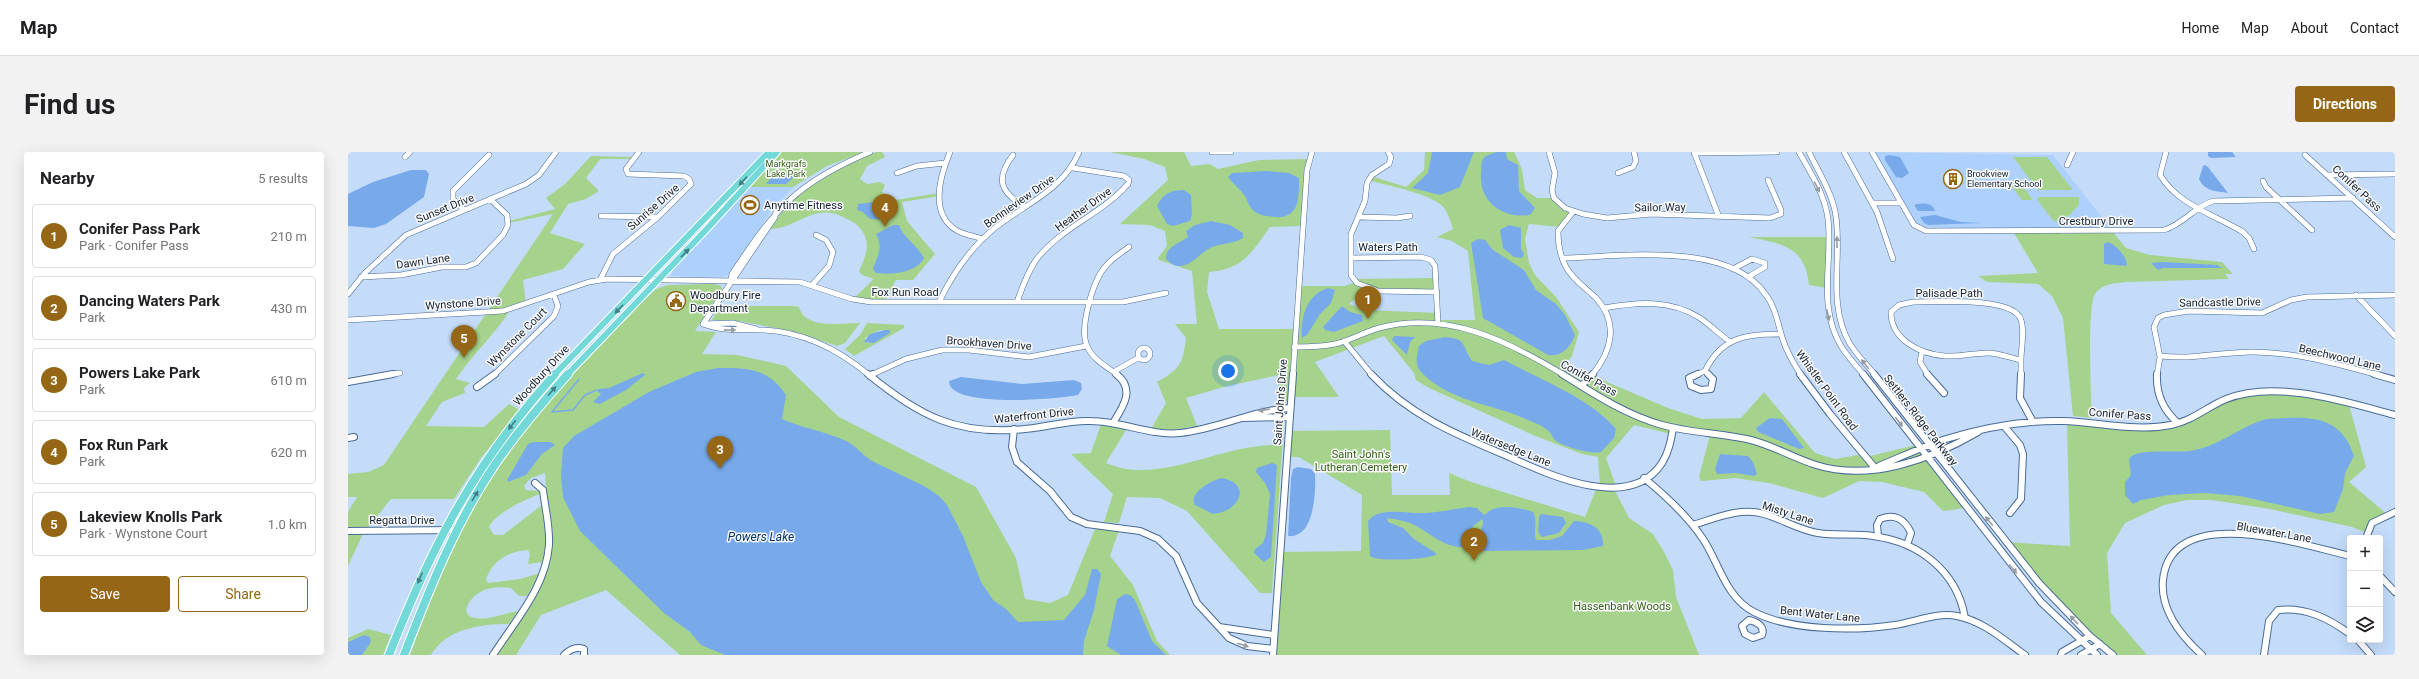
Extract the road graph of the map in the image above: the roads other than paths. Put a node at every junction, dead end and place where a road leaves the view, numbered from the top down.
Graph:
1 (410, 152) edge
2 (556, 152) edge
3 (639, 152) edge
4 (769, 152) edge
5 (776, 152) edge
6 (870, 152) edge
7 (950, 152) edge
8 (1080, 152) edge
9 (1212, 152) edge
10 (1231, 152) edge
11 (1312, 152) edge
12 (1388, 152) edge
13 (1549, 152) edge
14 (1634, 152) edge
15 (1694, 152) edge
16 (1777, 152) edge
17 (1799, 152) edge
18 (1809, 152) edge
19 (1844, 152) edge
20 (1872, 152) edge
21 (2073, 152) edge
22 (2166, 152) edge
23 (2305, 154) dead end
24 (489, 155) dead end
25 (1013, 155) dead end
26 (405, 157) dead end
27 (944, 163) junction
28 (2067, 165) dead end
29 (1073, 168) junction
30 (897, 173) dead end
31 (1618, 173) dead end
32 (2395, 174) edge
33 (2327, 175) junction
34 (1768, 180) dead end
35 (2263, 182) dead end
36 (2353, 198) junction
37 (490, 199) junction
38 (2279, 200) junction
39 (1872, 203) junction
40 (1901, 203) junction
41 (2197, 206) junction
42 (1025, 207) junction
43 (464, 210) junction
44 (1573, 212) junction
45 (601, 216) dead end
46 (1410, 216) dead end
47 (658, 217) junction
48 (1360, 217) junction
49 (1719, 217) junction
50 (2312, 230) dead end
51 (816, 235) dead end
52 (2395, 237) edge
53 (983, 238) junction
54 (1130, 247) dead end
55 (2254, 249) dead end
56 (1351, 258) junction
57 (1562, 258) junction
58 (1893, 259) dead end
59 (1733, 269) junction
60 (361, 277) junction
61 (1748, 277) junction
62 (600, 280) junction
63 (647, 281) junction
64 (657, 281) junction
65 (731, 281) junction
66 (812, 284) junction
67 (1437, 292) junction
68 (1166, 293) dead end
69 (348, 294) edge
70 (554, 295) junction
71 (2356, 295) junction
72 (2395, 295) edge
73 (939, 302) junction
74 (1017, 302) junction
75 (1091, 302) junction
76 (1604, 308) junction
77 (348, 320) edge
78 (703, 324) junction
79 (1438, 324) junction
80 (757, 330) junction
81 (1779, 334) junction
82 (2395, 336) edge
83 (1344, 341) junction
84 (1729, 341) junction
85 (1086, 346) junction
86 (1294, 347) junction
87 (1922, 351) junction
88 (2161, 356) junction
89 (1138, 358) dead end
90 (2021, 360) junction
91 (1115, 371) junction
92 (1705, 371) junction
93 (400, 373) dead end
94 (870, 376) junction
95 (2395, 380) edge
96 (348, 382) edge
97 (1581, 386) junction
98 (476, 387) dead end
99 (1944, 393) dead end
100 (1289, 408) junction
101 (2395, 415) edge
102 (1240, 418) junction
103 (1288, 418) junction
104 (2033, 422) junction
105 (1113, 423) junction
106 (2178, 423) junction
107 (2004, 426) junction
108 (1672, 428) junction
109 (1014, 429) junction
110 (1978, 432) junction
111 (1929, 446) junction
112 (1920, 450) junction
113 (1934, 453) junction
114 (1925, 457) junction
115 (1875, 468) junction
116 (1644, 478) junction
117 (535, 483) dead end
118 (2395, 512) edge
119 (2010, 513) dead end
120 (1693, 525) junction
121 (443, 530) junction
122 (456, 530) junction
123 (348, 531) edge
124 (2367, 535) edge
125 (1878, 537) junction
126 (1907, 545) junction
127 (2347, 555) edge
128 (2383, 579) edge
129 (2395, 592) edge
130 (1760, 615) junction
131 (1965, 618) junction
132 (1757, 622) dead end
133 (1219, 627) junction
134 (2347, 632) edge
135 (1274, 635) junction
136 (2090, 636) junction
137 (2080, 641) junction
138 (2361, 643) edge
139 (2100, 644) junction
140 (2090, 650) junction
141 (1273, 652) edge
142 (389, 655) edge
143 (404, 655) edge
144 (493, 655) edge
145 (564, 655) edge
146 (584, 655) edge
147 (2025, 655) edge
148 (2061, 655) edge
149 (2081, 655) edge
150 (2097, 655) edge
151 (2113, 655) edge
152 (2202, 655) edge
153 (2264, 655) edge
154 (2371, 655) edge

1 - 26 street
2 - 37 street, Sunset Drive
3 - 47 street, Sunrise Drive
4 -> 63 main road, Woodbury Drive
64 -> 5 main road, Woodbury Drive
6 - 65 street
7 - 27 street
8 - 29 street, Bonnieview Drive
9 - 10 street
11 - 86 street, Saint John's Drive
12 - 48 street
13 - 44 street, Sailor Way
14 - 31 street
15 - 16 street
15 - 49 street
17 -> 112 street, Settlers Ridge Parkway
111 -> 18 street, Settlers Ridge Parkway
19 - 39 street
20 - 40 street, Crestbury Drive
21 - 28 street
22 - 41 street
23 - 33 street, Conifer Pass
24 - 43 street
25 - 42 street
27 - 30 street
27 - 53 street
29 - 42 street, Bonnieview Drive
29 - 74 street, Heather Drive
32 - 33 street
33 - 36 street, Conifer Pass
34 - 49 street, Sailor Way
35 - 38 street
36 - 38 street
36 - 52 street, Conifer Pass
37 - 43 street, Sunset Drive
37 - 60 street, Dawn Lane
38 - 41 street
38 - 50 street
39 - 40 street
39 - 58 street
40 - 41 street, Crestbury Drive
41 - 55 street
42 - 53 street, Bonnieview Drive
43 - 60 street, Sunset Drive
44 - 49 street, Sailor Way
44 - 57 street
45 - 47 street
46 - 48 street
47 - 62 street, Sunrise Drive
48 - 56 street
51 - 66 street
53 - 73 street, Bonnieview Drive
54 - 75 street
56 - 67 street
56 - 67 street, Waters Path
57 - 59 street, Whistler Point Road
57 - 76 street
59 - 61 street, Whistler Point Road
59 - 61 street
60 - 69 street, Sunset Drive
61 - 81 street, Whistler Point Road
62 - 63 street, Wynstone Drive
62 - 70 street, Wynstone Drive
63 - 64 street, Fox Run Road
63 -> 121 main road, Woodbury Drive
64 - 65 street, Fox Run Road
122 -> 64 main road, Woodbury Drive
65 - 66 street, Fox Run Road
65 - 78 street
66 - 73 street, Fox Run Road
67 - 79 street, Waters Path
68 - 75 street, Fox Run Road
70 - 77 street, Wynstone Drive
70 - 98 street, Wynstone Court
71 - 72 street, Sandcastle Drive
71 - 82 street
71 - 88 street, Sandcastle Drive
73 - 74 street, Fox Run Road
74 - 75 street, Fox Run Road
75 - 85 street
76 - 84 street
76 - 97 street
78 - 80 street, Waterfront Drive
78 -> 80 street, Waterfront Drive
79 - 83 street, Conifer Pass
79 - 97 street, Conifer Pass
80 - 94 street, Waterfront Drive
81 - 84 street
81 - 115 street, Whistler Point Road
83 - 86 street, Conifer Pass
83 - 116 street, Watersedge Lane
84 - 92 street
85 - 91 street
85 - 94 street, Brookhaven Drive
86 - 100 street, Saint John's Drive
87 - 90 street, Palisade Path
87 - 90 street, Palisade Path
87 - 99 street
88 - 95 street, Beechwood Lane
88 - 106 street, Sandcastle Drive
89 - 91 street
90 - 104 street, Palisade Path
91 - 105 street
92 - 92 street
93 - 96 street
94 - 109 street, Waterfront Drive
97 - 108 street, Conifer Pass
100 -> 102 street, Waterfront Drive
100 - 103 street, Saint John's Drive
101 - 106 street, Conifer Pass
102 - 103 street, Waterfront Drive
102 - 105 street, Waterfront Drive
103 - 135 street, Saint John's Drive
104 - 106 street, Conifer Pass
104 - 107 street, Conifer Pass
105 - 109 street, Waterfront Drive
107 - 110 street, Conifer Pass
107 - 119 street
108 - 115 street, Conifer Pass
108 - 116 street, Watersedge Lane
109 - 133 street
110 - 111 street, Conifer Pass
110 - 113 street, Conifer Pass
111 - 112 street, Conifer Pass
111 - 113 street, Settlers Ridge Parkway
112 - 114 street, Settlers Ridge Parkway
112 - 115 street, Conifer Pass
113 - 114 street, Conifer Pass
136 -> 113 street, Settlers Ridge Parkway
114 - 115 street, Conifer Pass
114 -> 137 street, Settlers Ridge Parkway
116 - 120 street, Bent Water Lane
117 - 144 street
118 - 124 street
120 - 125 street, Misty Lane
120 - 130 street, Bent Water Lane
121 - 122 street, Regatta Drive
121 - 123 street, Regatta Drive
121 -> 142 main road, Woodbury Drive
122 - 143 main road, Woodbury Drive
125 - 126 street, Misty Lane
125 - 126 street
126 - 131 street, Misty Lane
127 - 152 street, Bluewater Lane
128 - 129 street
130 - 131 street, Bent Water Lane
130 - 132 street
131 - 147 street, Bent Water Lane
133 - 135 street
133 -> 141 street
134 - 153 street
135 - 141 street, Saint John's Drive
136 - 137 street
136 - 139 street, Settlers Ridge Parkway
137 - 140 street, Settlers Ridge Parkway
137 - 148 street
138 - 154 street
139 - 140 street
139 - 151 street, Settlers Ridge Parkway
140 - 149 street
140 - 150 street, Settlers Ridge Parkway
145 - 146 street

